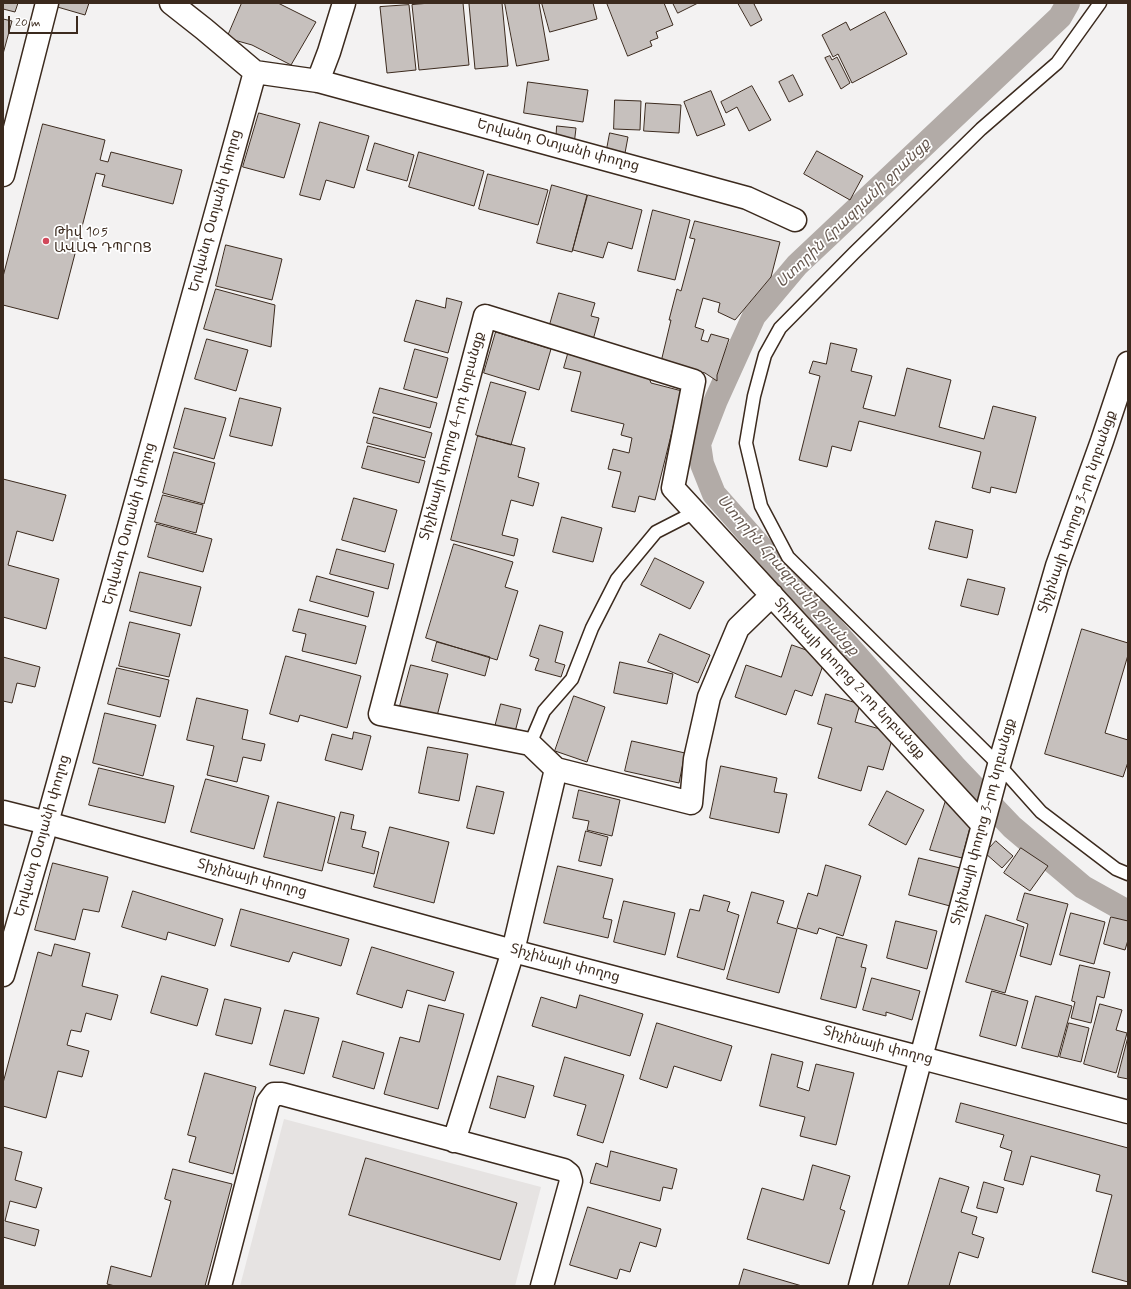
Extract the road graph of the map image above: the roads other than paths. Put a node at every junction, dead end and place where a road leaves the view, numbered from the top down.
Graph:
1 (47, 3) edge
2 (171, 3) edge
3 (344, 3) edge
4 (1100, 3) edge
5 (255, 72) junction
6 (318, 81) junction
7 (3, 175) edge
8 (795, 220) dead end
9 (1128, 363) edge
10 (695, 512) junction
11 (772, 595) junction
12 (530, 744) junction
13 (999, 765) junction
14 (556, 769) junction
15 (3, 812) edge
16 (47, 823) junction
17 (982, 824) junction
18 (1128, 874) edge
19 (513, 951) junction
20 (3, 975) edge
21 (921, 1058) junction
22 (1128, 1112) edge
23 (454, 1141) junction
24 (220, 1286) edge
25 (542, 1286) edge
26 (860, 1286) edge

1 - 7 street
2 - 5 street
3 - 6 street
4 - 13 lane
5 - 6 street, Երվանդ Օտյանի փողոց
5 - 16 street, Երվանդ Օտյանի փողոց
6 - 8 street, Երվանդ Օտյանի փողոց
9 - 13 street, Տիչինայի փողոց 3-րդ նրբանցք
10 - 11 street, Տիչինայի փողոց 4-րդ նրբանցք
10 - 12 lane
10 - 12 street, Տիչինայի փողոց 4-րդ նրբանցք
11 - 14 street, Տիչինայի փողոց 2-րդ նրբանցք
11 - 17 street, Տիչինայի փողոց 2-րդ նրբանցք
12 - 14 street
13 - 17 street, Տիչինայի փողոց 3-րդ նրբանցք
13 - 18 lane
14 - 19 street
15 - 16 street, Տիչինայի փողոց
16 - 19 street, Տիչինայի փողոց
16 - 20 street, Երվանդ Օտյանի փողոց
17 - 21 street, Տիչինայի փողոց 3-րդ նրբանցք
19 - 21 street, Տիչինայի փողոց
19 - 23 street
21 - 22 street, Տիչինայի փողոց
21 - 26 street, Տիչինայի փողոց 3-րդ նրբանցք
23 - 24 street
23 - 25 street

